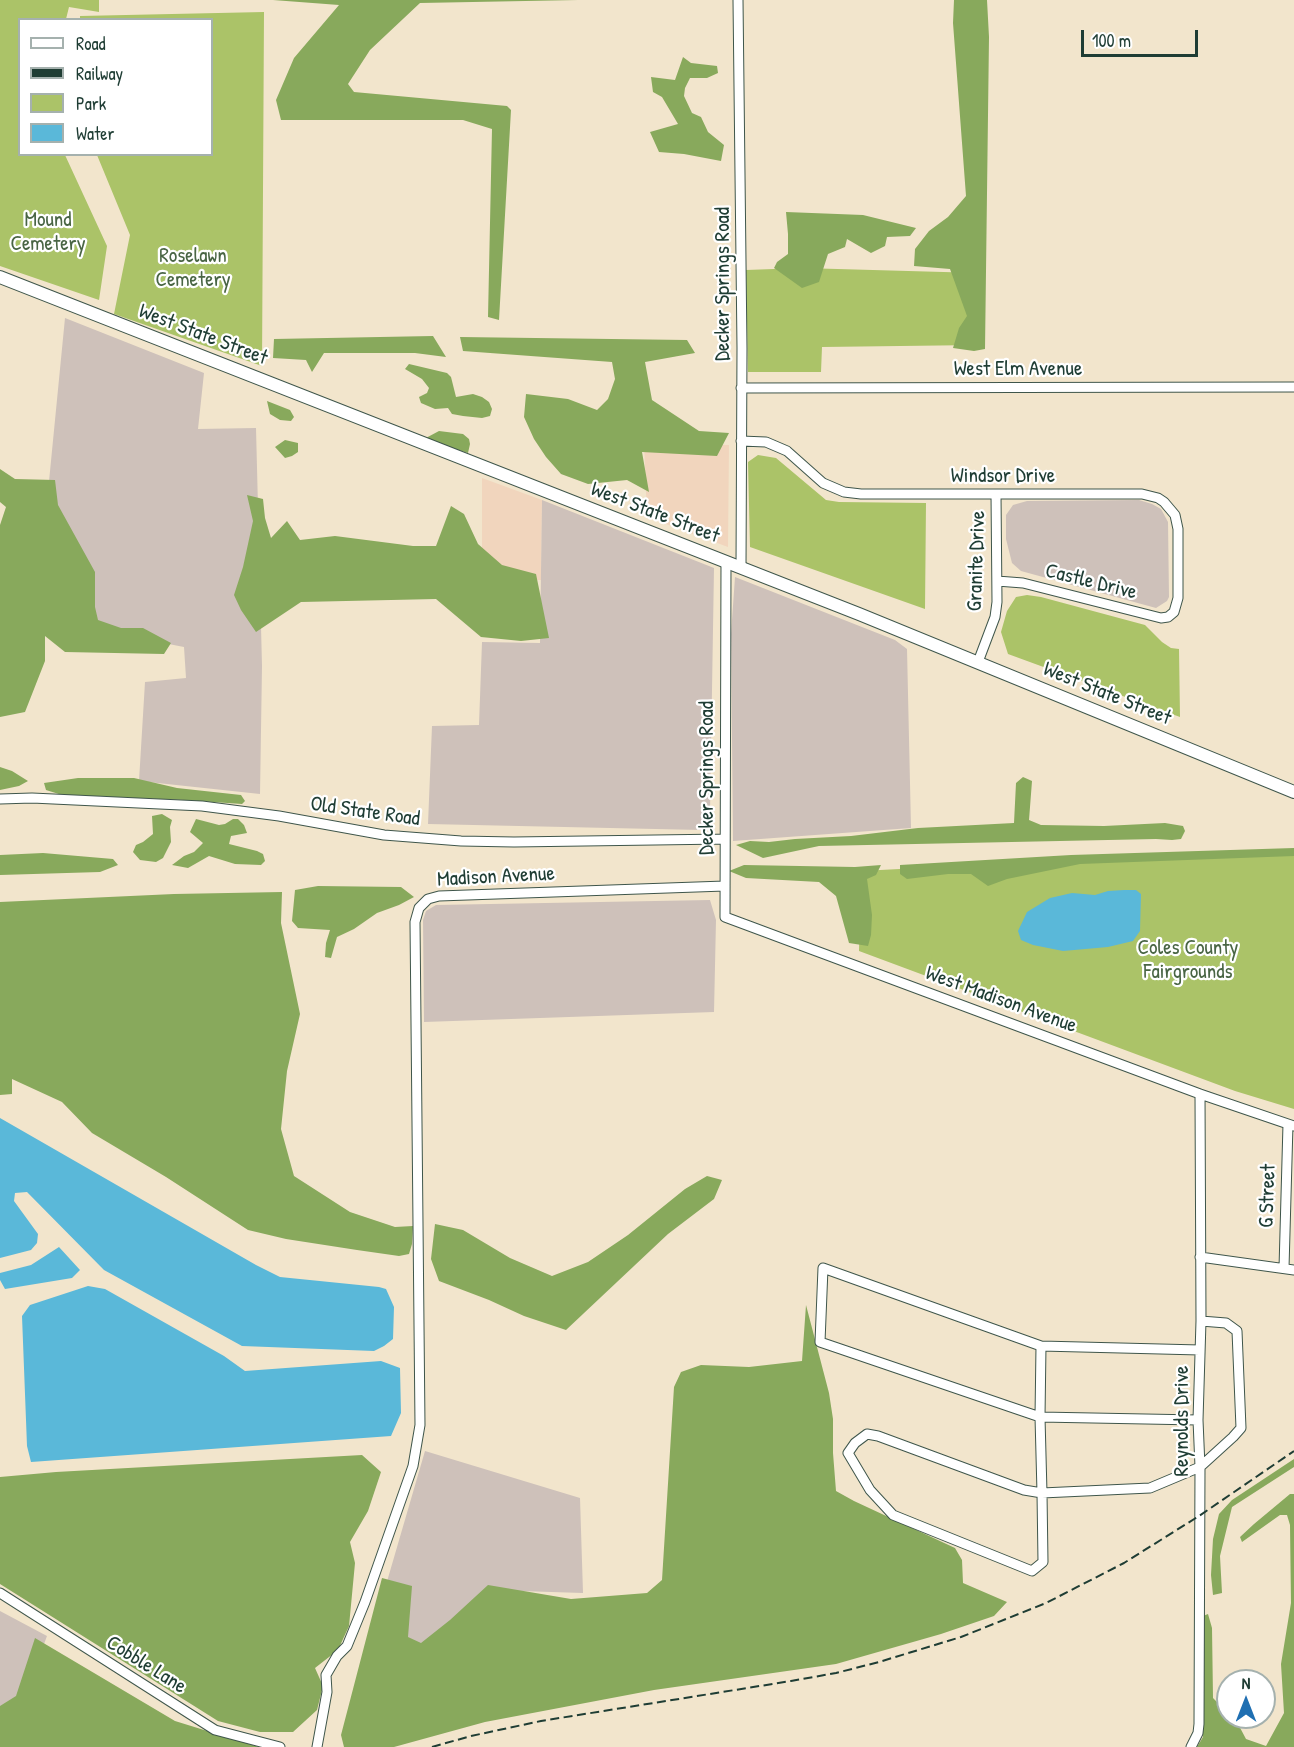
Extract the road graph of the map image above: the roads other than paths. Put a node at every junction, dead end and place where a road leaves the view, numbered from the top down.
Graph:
1 (738, 0) edge
2 (0, 277) edge
3 (1294, 387) edge
4 (741, 388) junction
5 (741, 441) junction
6 (996, 494) junction
7 (726, 561) junction
8 (741, 567) junction
9 (997, 581) junction
10 (1174, 612) joint
11 (978, 662) junction
12 (1294, 792) edge
13 (0, 799) edge
14 (725, 838) junction
15 (725, 886) junction
16 (1200, 1094) junction
17 (1291, 1125) edge
18 (1200, 1257) junction
19 (1284, 1268) junction
20 (1294, 1270) edge
21 (1201, 1321) junction
22 (1041, 1346) junction
23 (1200, 1350) junction
24 (1040, 1417) junction
25 (1197, 1420) junction
26 (1200, 1467) junction
27 (1042, 1493) junction
28 (0, 1593) edge
29 (280, 1747) edge
30 (317, 1747) edge
31 (1191, 1747) edge

1 - 4 street, Decker Springs Road
2 - 7 street, West State Street
3 - 4 street, West Elm Avenue
4 - 5 street, Decker Springs Road
5 - 6 street, Windsor Drive
5 - 8 street, Decker Springs Road
6 - 9 street, Granite Drive
6 - 10 street, Windsor Drive
7 - 8 street, West State Street
7 - 14 street, Decker Springs Road
8 - 11 street, West State Street
9 - 10 street, Castle Drive
9 - 11 street, Granite Drive
11 - 12 street, West State Street
13 - 14 street, Old State Road
14 - 15 street, Decker Springs Road
15 - 16 street, West Madison Avenue
15 - 30 street, Madison Avenue
16 - 17 street, West Madison Avenue
16 - 18 street, Reynolds Drive
17 - 19 street, G Street
18 - 19 street
18 - 21 street, Reynolds Drive
19 - 20 street
21 - 23 street, Reynolds Drive
21 - 26 street
22 - 23 street
22 - 24 street
22 - 24 street
23 - 25 street, Reynolds Drive
24 - 25 street
24 - 27 street
25 - 26 street, Reynolds Drive
26 - 27 street
26 - 31 street, Reynolds Drive
27 - 27 street
28 - 29 street, Cobble Lane

